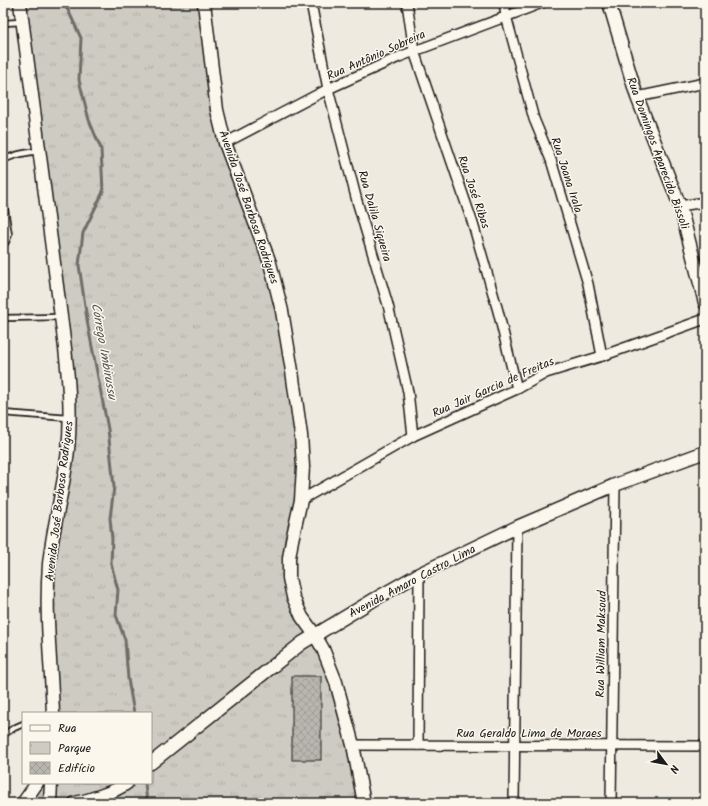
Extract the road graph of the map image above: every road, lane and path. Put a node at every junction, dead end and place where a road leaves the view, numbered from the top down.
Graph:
1 (20, 3) edge
2 (204, 3) edge
3 (311, 3) edge
4 (407, 3) edge
5 (504, 3) edge
6 (542, 3) edge
7 (609, 3) edge
8 (506, 16) junction
9 (22, 22) junction
10 (3, 24) edge
11 (414, 51) junction
12 (705, 83) edge
13 (328, 89) junction
14 (637, 97) junction
15 (225, 143) junction
16 (39, 150) junction
17 (3, 161) edge
18 (3, 197) edge
19 (705, 202) edge
20 (680, 206) junction
21 (3, 245) edge
22 (705, 303) edge
23 (61, 317) junction
24 (3, 318) edge
25 (705, 319) edge
26 (602, 356) junction
27 (517, 389) junction
28 (3, 413) edge
29 (70, 418) junction
30 (413, 436) junction
31 (705, 452) edge
32 (615, 485) junction
33 (302, 500) junction
34 (517, 527) junction
35 (419, 574) junction
36 (315, 635) junction
37 (53, 712) edge
38 (22, 724) edge
39 (3, 734) edge
40 (353, 745) junction
41 (418, 745) junction
42 (514, 745) junction
43 (612, 746) junction
44 (705, 746) edge
45 (152, 763) edge
46 (36, 784) edge
47 (51, 784) edge
48 (126, 784) edge
49 (114, 790) junction
50 (23, 803) edge
51 (50, 803) edge
52 (75, 803) edge
53 (102, 803) edge
54 (364, 803) edge
55 (514, 803) edge
56 (611, 803) edge

1 - 9 street, Avenida José Barbosa Rodrigues
2 - 15 street, Avenida José Barbosa Rodrigues
3 - 13 street, Rua Dalila Siqueira
4 - 11 street, Rua José Ribas
5 - 8 street, Rua Joana Irala
6 - 8 street, Rua Antônio Sobreira
7 - 14 street, Rua Domingos Aparecido Bissoli
8 - 11 street, Rua Antônio Sobreira
8 - 26 street, Rua Joana Irala
9 - 10 lane
9 - 16 street, Avenida José Barbosa Rodrigues
11 - 13 street, Rua Antônio Sobreira
11 - 27 street, Rua José Ribas
12 - 14 street
13 - 15 street, Rua Antônio Sobreira
13 - 30 street, Rua Dalila Siqueira
14 - 20 street, Rua Domingos Aparecido Bissoli
15 - 33 street, Avenida José Barbosa Rodrigues
16 - 17 lane
16 - 23 street, Avenida José Barbosa Rodrigues
18 - 21 lane
19 - 20 street
20 - 22 street, Rua Domingos Aparecido Bissoli
23 - 24 lane
23 - 29 street, Avenida José Barbosa Rodrigues
25 - 26 street, Rua Jair Garcia de Freitas
26 - 27 street, Rua Jair Garcia de Freitas
27 - 30 street, Rua Jair Garcia de Freitas
28 - 29 lane
29 - 37 street, Avenida José Barbosa Rodrigues
30 - 33 street, Rua Jair Garcia de Freitas
31 - 32 street, Avenida Amaro Castro Lima
32 - 34 street, Avenida Amaro Castro Lima
32 - 43 street, Rua William Maksoud
33 - 36 street, Avenida José Barbosa Rodrigues
34 - 35 street, Avenida Amaro Castro Lima
34 - 42 street
35 - 36 street, Avenida Amaro Castro Lima
35 - 41 street
36 - 40 street, Avenida José Barbosa Rodrigues
36 - 45 street, Avenida Amaro Castro Lima
38 - 39 lane
40 - 41 street, Rua Geraldo Lima de Moraes
40 - 54 street, Avenida José Barbosa Rodrigues
41 - 42 street, Rua Geraldo Lima de Moraes
42 - 43 street, Rua Geraldo Lima de Moraes
42 - 55 street
43 - 44 street, Rua Geraldo Lima de Moraes
43 - 56 street, Rua William Maksoud
46 - 50 street
47 - 51 street
48 - 49 street
49 - 52 street
49 - 53 street

